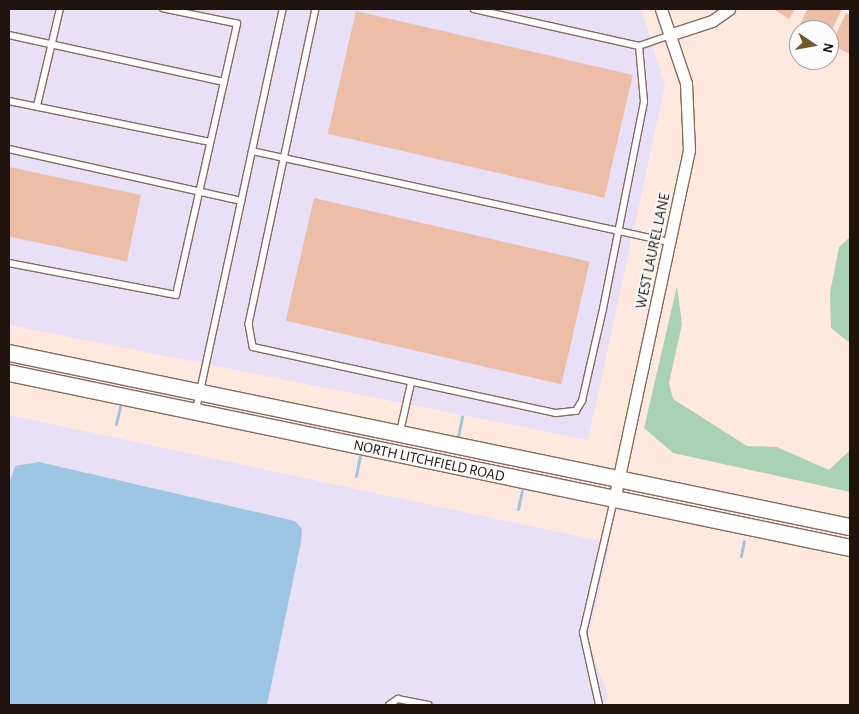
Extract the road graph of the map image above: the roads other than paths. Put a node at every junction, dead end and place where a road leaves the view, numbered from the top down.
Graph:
1 (60, 9) edge
2 (164, 9) edge
3 (283, 9) edge
4 (316, 9) edge
5 (474, 9) edge
6 (661, 9) edge
7 (729, 9) edge
8 (672, 34) junction
9 (9, 35) edge
10 (52, 44) junction
11 (639, 46) junction
12 (224, 82) junction
13 (9, 100) edge
14 (37, 106) junction
15 (210, 142) junction
16 (9, 149) edge
17 (252, 151) junction
18 (284, 159) junction
19 (200, 190) junction
20 (241, 201) junction
21 (619, 232) junction
22 (670, 242) junction
23 (9, 263) edge
24 (9, 353) edge
25 (9, 373) edge
26 (411, 383) junction
27 (200, 392) junction
28 (196, 413) junction
29 (399, 434) junction
30 (619, 480) junction
31 (614, 500) junction
32 (850, 527) edge
33 (850, 548) edge
34 (389, 705) edge
35 (428, 705) edge
36 (598, 705) edge

1 - 10 lane
2 - 12 lane
3 - 17 lane
4 - 18 lane
5 - 11 lane
6 - 8 street, WEST LAUREL LANE
7 - 8 street
8 - 11 lane
8 - 22 street, WEST LAUREL LANE
9 - 10 lane
10 - 12 lane
10 - 14 lane
11 - 21 lane
12 - 15 lane
13 - 14 lane
14 - 15 lane
15 - 19 lane
16 - 19 lane
17 - 18 lane
17 - 20 lane
18 - 21 lane
18 - 26 lane
19 - 20 lane
19 - 23 lane
20 - 27 lane
21 - 22 lane
21 - 26 lane
22 - 30 street, WEST LAUREL LANE
24 - 27 main road, NORTH LITCHFIELD ROAD
25 - 28 main road, NORTH LITCHFIELD ROAD
26 - 29 lane
27 - 28 lane
27 - 29 main road, NORTH LITCHFIELD ROAD
28 - 31 main road, NORTH LITCHFIELD ROAD
29 - 30 main road, NORTH LITCHFIELD ROAD
30 - 31 street, WEST LAUREL LANE
30 - 32 main road, NORTH LITCHFIELD ROAD
31 - 33 main road, NORTH LITCHFIELD ROAD
31 - 36 lane
34 - 35 lane

